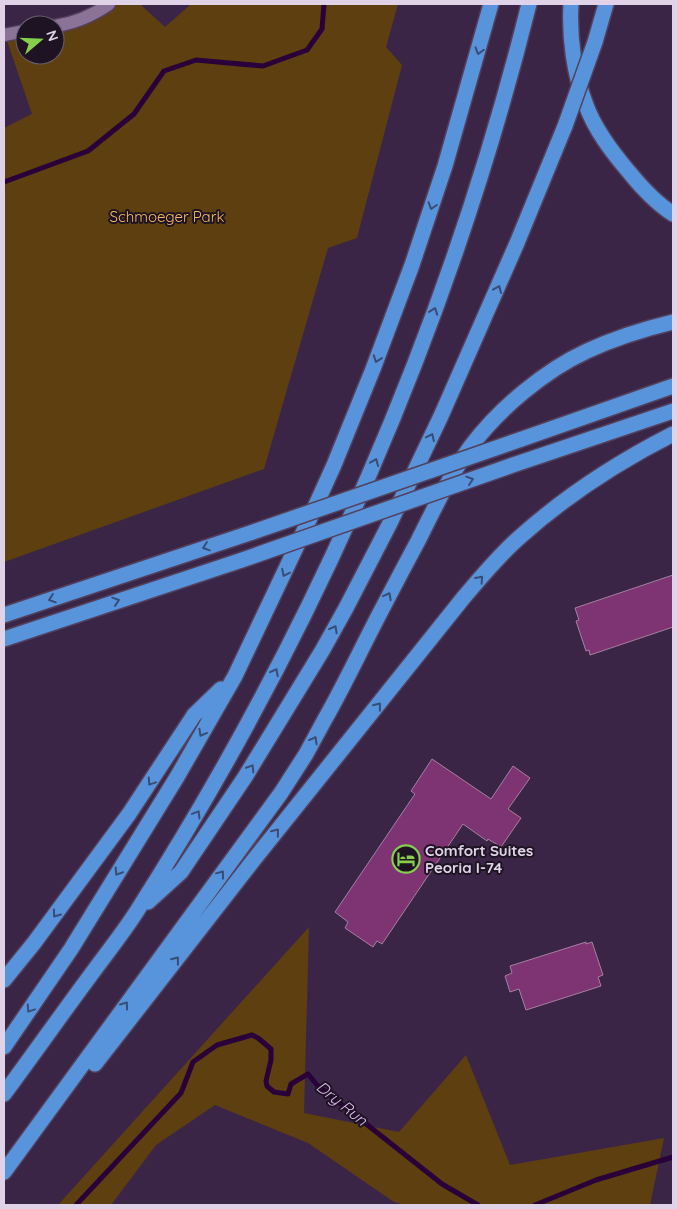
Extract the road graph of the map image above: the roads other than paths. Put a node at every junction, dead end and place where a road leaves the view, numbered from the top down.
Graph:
1 (109, 4) edge
2 (492, 4) edge
3 (529, 4) edge
4 (571, 4) edge
5 (606, 4) edge
6 (65, 24) edge
7 (673, 214) edge
8 (673, 322) edge
9 (673, 381) edge
10 (673, 386) edge
11 (673, 411) edge
12 (540, 432) junction
13 (673, 434) edge
14 (4, 616) edge
15 (4, 639) edge
16 (235, 676) junction
17 (134, 915) junction
18 (4, 980) edge
19 (4, 1047) edge
20 (4, 1094) edge
21 (4, 1172) edge
22 (4, 1176) edge

1 - 6 street
2 -> 16 highway
17 -> 3 highway
4 - 7 highway
17 -> 5 highway, bridge
21 -> 8 highway
9 - 12 highway
10 - 12 highway
15 -> 11 highway, bridge
12 -> 14 highway, bridge
22 -> 13 highway
16 -> 18 highway
16 -> 19 highway
17 - 20 highway

